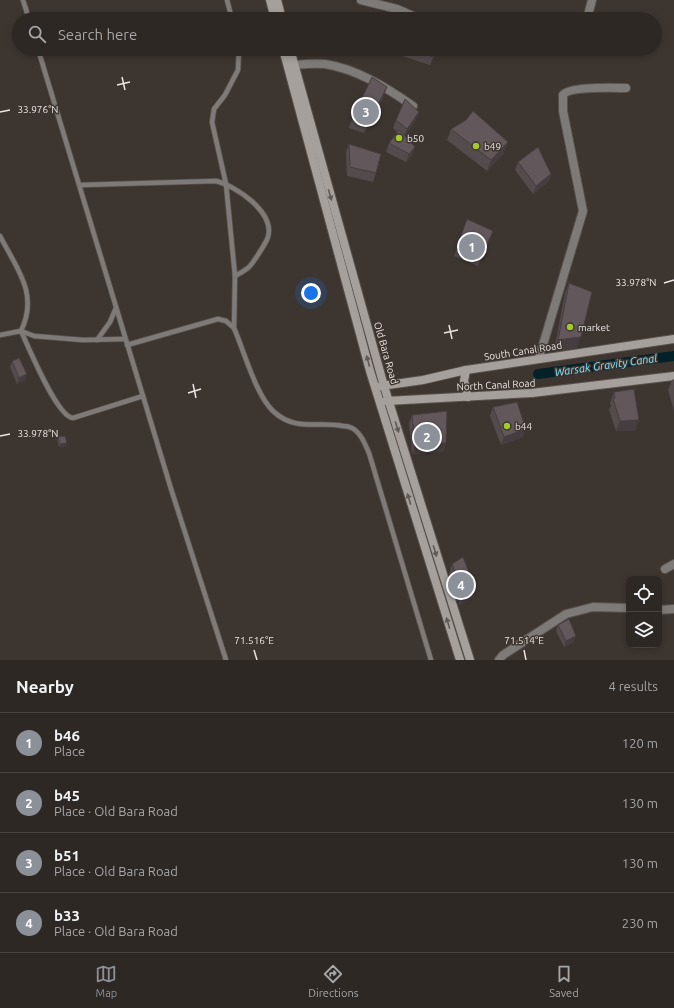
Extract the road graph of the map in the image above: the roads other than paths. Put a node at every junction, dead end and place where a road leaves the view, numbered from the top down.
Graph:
1 (23, 0) edge
2 (227, 0) edge
3 (270, 0) edge
4 (277, 0) edge
5 (361, 0) edge
6 (592, 0) edge
7 (27, 12) edge
8 (230, 12) edge
9 (273, 12) edge
10 (280, 12) edge
11 (404, 12) edge
12 (589, 12) edge
13 (40, 56) edge
14 (239, 56) edge
15 (285, 56) edge
16 (292, 56) edge
17 (294, 65) junction
18 (626, 88) dead end
19 (413, 106) edge
20 (226, 184) junction
21 (80, 185) junction
22 (0, 236) edge
23 (235, 276) junction
24 (116, 308) junction
25 (234, 328) junction
26 (21, 331) junction
27 (0, 335) edge
28 (125, 339) junction
29 (674, 339) edge
30 (97, 340) junction
31 (127, 345) junction
32 (540, 358) junction
33 (466, 370) junction
34 (674, 376) edge
35 (384, 386) junction
36 (375, 387) junction
37 (143, 396) junction
38 (468, 397) junction
39 (379, 399) junction
40 (390, 401) junction
41 (674, 564) edge
42 (665, 569) dead end
43 (448, 608) junction
44 (626, 608) edge
45 (674, 609) edge
46 (662, 610) edge
47 (226, 660) edge
48 (431, 660) edge
49 (460, 660) edge
50 (470, 660) edge
51 (499, 660) edge

1 - 7 lane
2 - 8 lane
3 - 9 main road
4 - 10 main road
5 - 11 street
6 - 12 street
13 - 21 lane
14 - 20 lane
36 -> 15 main road
16 - 17 main road, Old Bara Road
17 - 19 street
17 -> 35 main road, Old Bara Road
18 - 32 street
20 - 21 lane
20 - 23 lane
20 - 23 lane
21 - 24 lane
22 - 26 lane
23 - 25 lane
24 - 28 lane
24 - 30 lane
25 - 31 lane
25 - 48 lane
26 - 27 lane
26 - 30 lane
26 - 37 lane
28 - 30 lane
28 - 31 lane
29 - 32 main road, South Canal Road
31 - 37 lane
32 - 33 main road, South Canal Road
33 - 35 main road, South Canal Road
33 - 38 main road
34 - 38 main road, North Canal Road
35 - 36 main road, South Canal Road
35 - 40 main road, Old Bara Road
36 - 39 main road
37 - 47 lane
38 - 40 main road, North Canal Road
39 - 40 main road, North Canal Road
43 -> 39 main road
40 -> 43 main road, Old Bara Road
41 - 42 street
49 -> 43 main road
43 - 50 main road, Old Bara Road
44 - 51 street
45 - 46 street

